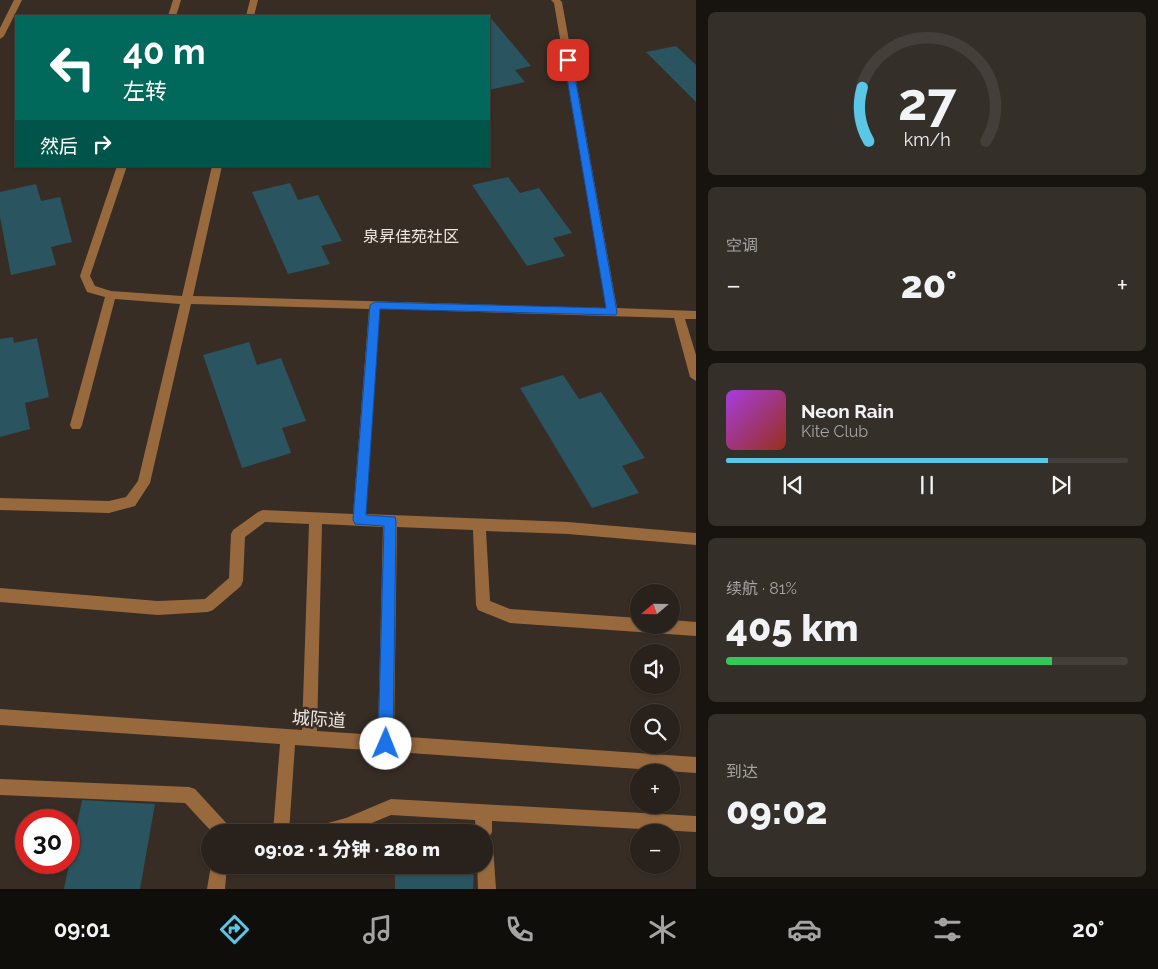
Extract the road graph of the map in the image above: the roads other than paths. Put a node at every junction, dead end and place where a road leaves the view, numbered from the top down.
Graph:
1 (18, 0) edge
2 (177, 0) edge
3 (254, 0) edge
4 (555, 0) edge
5 (172, 15) edge
6 (250, 15) edge
7 (0, 36) edge
8 (122, 167) edge
9 (217, 167) edge
10 (111, 295) junction
11 (186, 300) junction
12 (375, 305) junction
13 (612, 312) junction
14 (678, 314) junction
15 (696, 315) edge
16 (696, 376) edge
17 (76, 425) dead end
18 (0, 504) edge
19 (316, 518) junction
20 (359, 520) junction
21 (390, 521) junction
22 (479, 525) junction
23 (696, 539) edge
24 (0, 595) edge
25 (696, 630) edge
26 (0, 717) edge
27 (288, 737) junction
28 (309, 738) junction
29 (386, 744) junction
30 (696, 765) edge
31 (0, 787) edge
32 (483, 812) junction
33 (216, 824) edge
34 (282, 824) edge
35 (351, 824) edge
36 (484, 824) edge
37 (696, 824) edge
38 (218, 874) edge
39 (486, 874) edge
40 (216, 889) edge
41 (487, 889) edge

1 - 7 street
2 - 5 street
3 - 6 street
4 - 13 street
8 - 10 street
9 - 11 street
10 - 11 street
10 - 17 street
11 - 12 street
11 - 18 street
12 - 13 street
12 - 20 street
13 - 14 street
14 - 15 street
14 - 16 street
19 - 20 street
19 - 24 street
19 - 28 street
20 - 21 street
21 - 22 street
21 - 29 street
22 - 23 street
22 - 25 street
26 - 27 street, 城际道
27 - 28 street, 城际道
27 - 34 street
28 - 29 street, 城际道
29 - 30 street, 城际道
31 - 33 street
32 - 35 street
32 - 36 street
32 - 37 street
38 - 40 street
39 - 41 street

